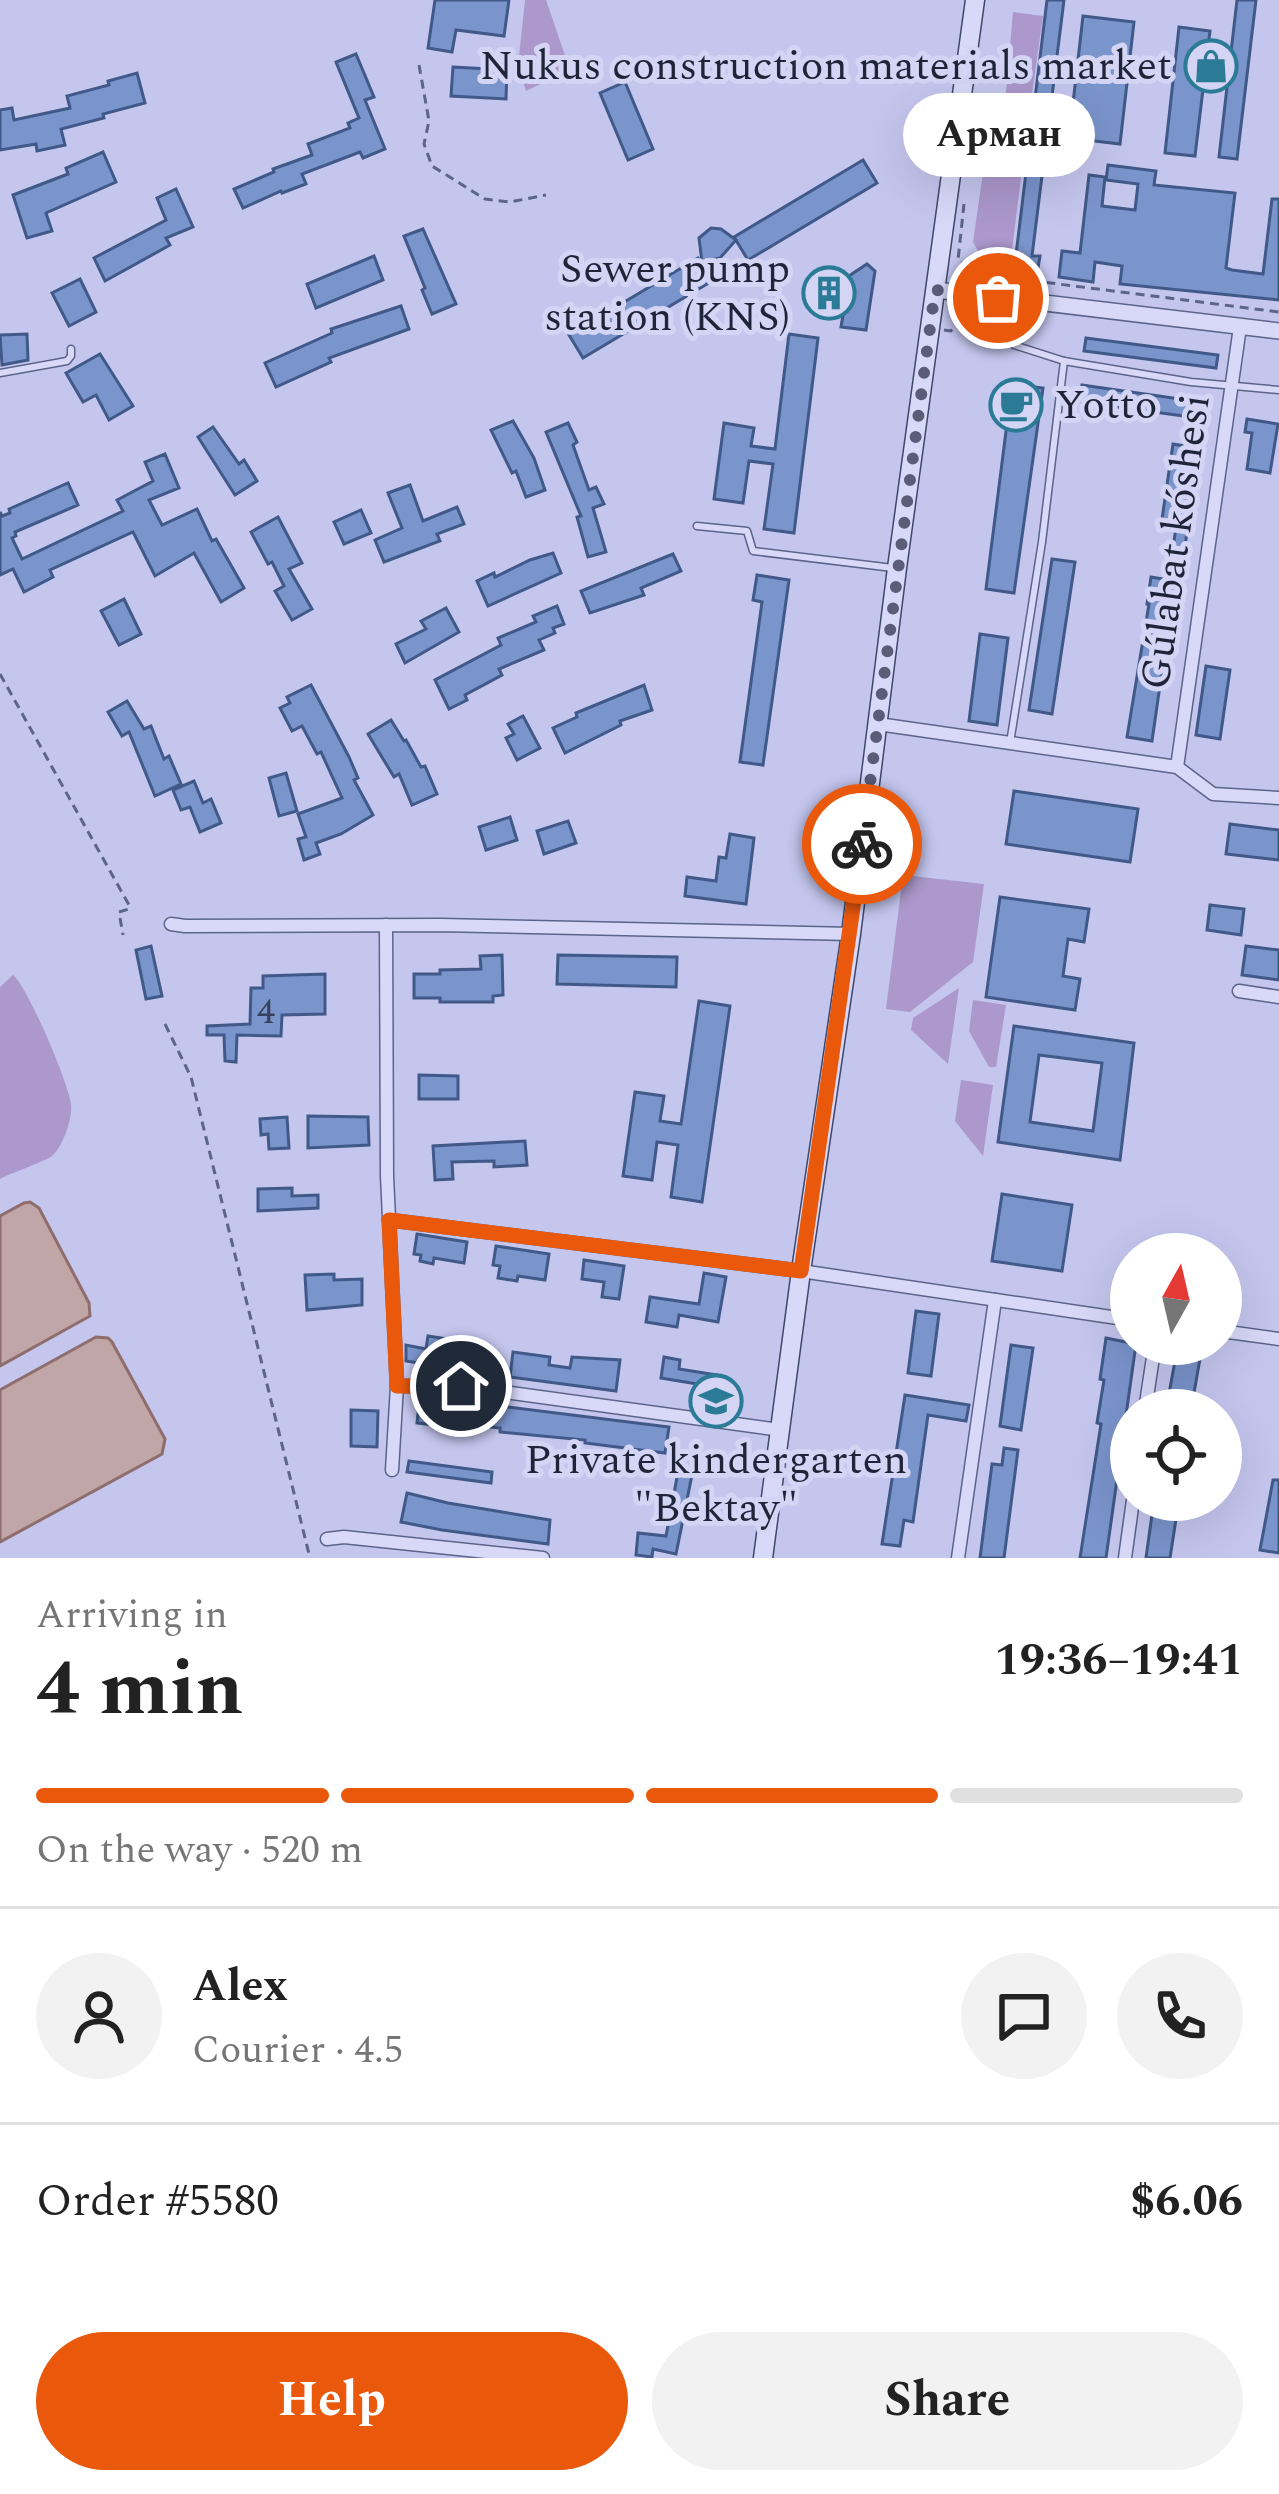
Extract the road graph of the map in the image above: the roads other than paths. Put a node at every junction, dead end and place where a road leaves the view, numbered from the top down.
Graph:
1 (975, 0) edge
2 (935, 290) junction
3 (998, 298) junction
4 (1240, 327) junction
5 (1279, 331) edge
6 (71, 349) dead end
7 (1064, 361) junction
8 (0, 374) edge
9 (1232, 386) junction
10 (1279, 390) edge
11 (697, 526) dead end
12 (897, 568) junction
13 (878, 724) junction
14 (1010, 743) junction
15 (1177, 767) junction
16 (1279, 799) edge
17 (171, 924) dead end
18 (386, 925) junction
19 (851, 934) junction
20 (1239, 991) dead end
21 (1279, 997) edge
22 (389, 1220) junction
23 (801, 1271) junction
24 (995, 1300) junction
25 (1110, 1317) edge
26 (1242, 1334) edge
27 (1279, 1339) edge
28 (397, 1386) junction
29 (780, 1430) junction
30 (392, 1470) dead end
31 (1130, 1521) edge
32 (327, 1539) dead end
33 (543, 1558) edge
34 (763, 1558) edge
35 (958, 1558) edge
36 (1125, 1558) edge

1 - 2 main road
2 - 3 street
2 - 12 main road
3 - 4 street
3 - 7 lane
4 - 5 street
4 - 9 street, Gúlabat kóshesi
6 - 8 lane
7 - 9 lane
7 - 14 lane
9 - 10 lane
9 - 15 street, Gúlabat kóshesi
11 - 12 lane
12 - 13 main road
13 - 14 street
13 - 19 main road
14 - 15 street
15 - 16 street
17 - 18 street
18 - 19 street
18 - 22 street
19 - 23 main road
20 - 21 street
22 - 23 street
22 - 28 street
23 - 24 street
23 - 29 main road
24 - 25 street
24 - 35 street
26 - 27 street
28 - 29 street
28 - 30 street
29 - 34 main road
31 - 36 street
32 - 33 street

